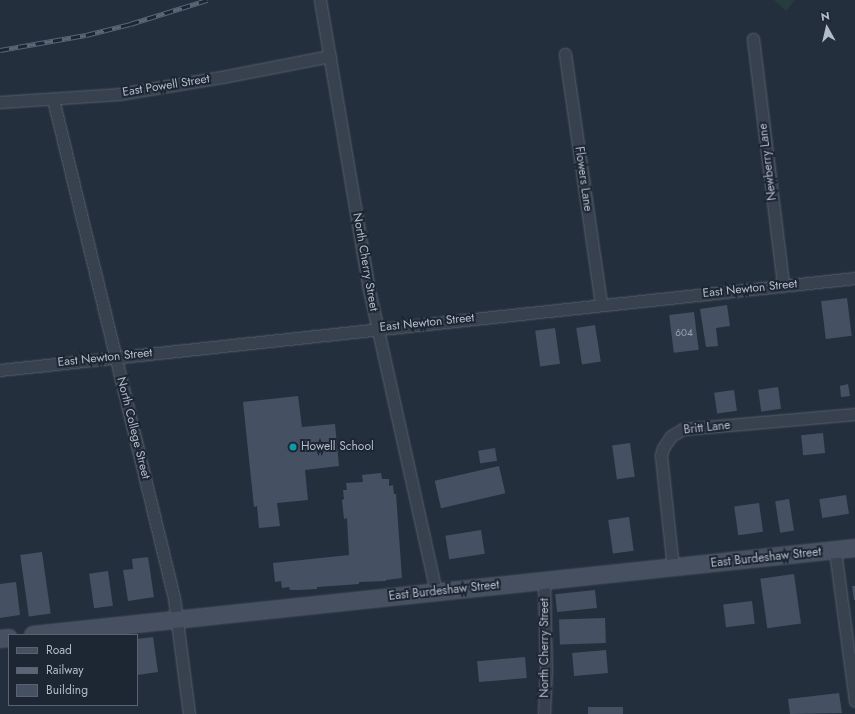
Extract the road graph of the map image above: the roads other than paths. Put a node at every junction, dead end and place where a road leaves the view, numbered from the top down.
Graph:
1 (320, 0) edge
2 (753, 39) dead end
3 (565, 54) dead end
4 (330, 56) junction
5 (53, 98) junction
6 (0, 102) edge
7 (855, 278) edge
8 (783, 285) junction
9 (601, 304) junction
10 (377, 328) junction
11 (116, 357) junction
12 (0, 370) edge
13 (855, 414) edge
14 (855, 548) edge
15 (835, 550) junction
16 (673, 568) junction
17 (544, 581) junction
18 (436, 592) junction
19 (178, 620) junction
20 (43, 634) edge
21 (855, 701) edge
22 (189, 714) edge
23 (544, 714) edge

1 - 4 street, North Cherry Street
2 - 8 street, Newberry Lane
3 - 9 street, Flowers Lane
4 - 5 street, East Powell Street
4 - 10 street, North Cherry Street
5 - 6 street, East Powell Street
5 - 11 street, North College Street
7 - 8 street, East Newton Street
8 - 9 street, East Newton Street
9 - 10 street, East Newton Street
10 - 11 street, East Newton Street
10 - 18 street, North Cherry Street
11 - 12 street, East Newton Street
11 - 19 street, North College Street
13 - 16 street, Britt Lane
14 - 15 street, East Burdeshaw Street
15 - 16 street, East Burdeshaw Street
15 - 21 street
16 - 17 street, East Burdeshaw Street
17 - 18 street, East Burdeshaw Street
17 - 23 street, North Cherry Street
18 - 19 street, East Burdeshaw Street
19 - 20 street, East Burdeshaw Street
19 - 22 street, North College Street

